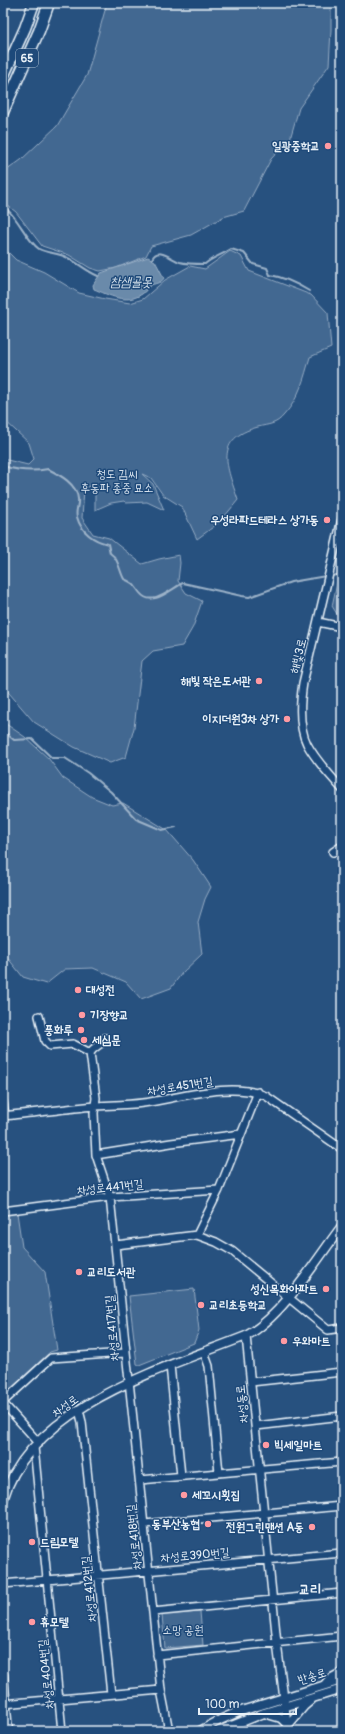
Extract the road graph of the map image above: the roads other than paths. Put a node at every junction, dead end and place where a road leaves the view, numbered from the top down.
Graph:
1 (34, 3) edge
2 (49, 3) edge
3 (3, 77) edge
4 (3, 112) edge
5 (342, 519) edge
6 (318, 622) junction
7 (342, 627) edge
8 (342, 789) edge
9 (342, 846) edge
10 (333, 852) dead end
11 (39, 1016) dead end
12 (105, 1038) dead end
13 (90, 1053) junction
14 (258, 1092) junction
15 (3, 1102) edge
16 (95, 1106) junction
17 (4, 1116) edge
18 (241, 1134) junction
19 (342, 1149) edge
20 (96, 1155) junction
21 (219, 1190) junction
22 (110, 1197) junction
23 (3, 1211) edge
24 (342, 1226) edge
25 (196, 1235) junction
26 (116, 1245) junction
27 (288, 1298) junction
28 (342, 1328) edge
29 (246, 1336) junction
30 (204, 1352) junction
31 (125, 1353) junction
32 (170, 1365) junction
33 (342, 1372) edge
34 (128, 1382) junction
35 (250, 1382) junction
36 (3, 1402) edge
37 (79, 1410) junction
38 (342, 1416) edge
39 (256, 1426) junction
40 (36, 1445) junction
41 (342, 1462) edge
42 (260, 1469) junction
43 (219, 1473) junction
44 (181, 1476) junction
45 (140, 1480) junction
46 (3, 1500) edge
47 (342, 1506) edge
48 (264, 1513) junction
49 (144, 1524) junction
50 (342, 1553) edge
51 (269, 1560) junction
52 (148, 1570) junction
53 (98, 1575) junction
54 (47, 1580) junction
55 (3, 1584) edge
56 (342, 1593) edge
57 (273, 1600) junction
58 (153, 1612) junction
59 (342, 1636) edge
60 (277, 1643) junction
61 (157, 1654) junction
62 (342, 1672) edge
63 (3, 1674) edge
64 (342, 1680) edge
65 (324, 1685) junction
66 (342, 1689) edge
67 (161, 1690) junction
68 (111, 1694) junction
69 (315, 1697) junction
70 (59, 1699) junction
71 (284, 1702) junction
72 (4, 1704) edge
73 (264, 1713) junction
74 (233, 1728) edge
75 (288, 1728) edge
76 (8, 1731) edge
77 (62, 1731) edge
78 (169, 1731) edge
79 (200, 1731) edge
80 (219, 1731) edge

1 - 3 highway, 65
2 - 4 highway, 65
5 - 6 street, 해빛3로
6 - 7 street
6 - 8 street, 해빛3로
9 - 10 street
11 - 13 street
12 - 13 street
13 - 16 street, 차성로417번길
14 - 16 street, 차성로451번길
14 - 18 street
14 - 19 street, 차성로451번길
15 - 17 street, 차성로451번길
16 - 17 street, 차성로451번길
16 - 20 street, 차성로417번길
18 - 20 street
18 - 21 street
20 - 22 street, 차성로417번길
21 - 22 street, 차성로441번길
21 - 25 street
22 - 23 street, 차성로441번길
22 - 26 street, 차성로417번길
24 - 27 main road, 차성로
25 - 26 street
25 - 27 street
26 - 31 street, 차성로417번길
27 - 28 street
27 - 29 main road, 차성로
29 - 30 main road, 차성로
29 - 35 street, 차성동로
30 - 32 main road, 차성로
30 - 43 street
31 - 34 street, 차성로417번길
31 - 36 street
32 - 34 main road, 차성로
32 - 44 street
33 - 35 street
34 - 37 main road, 차성로
34 - 45 street, 차성로418번길
35 - 39 street, 차성동로
36 - 40 street
37 - 40 main road, 차성로
37 - 53 street, 차성로412번길
38 - 39 street
39 - 42 street, 차성동로
40 - 46 main road, 차성로
40 - 54 street, 차성로404번길
41 - 42 street
42 - 43 street
42 - 48 street, 차성동로
43 - 44 street
44 - 45 street
45 - 49 street, 차성로418번길
47 - 48 street
48 - 49 street
48 - 51 street, 차성동로
49 - 52 street, 차성로418번길
50 - 51 street
51 - 52 street, 차성로390번길
51 - 57 street, 차성동로
52 - 53 street, 차성로390번길
52 - 58 street, 차성로418번길
53 - 54 street, 차성로390번길
53 - 68 street, 차성로412번길
54 - 55 street, 차성로390번길
54 - 70 street, 차성로404번길
56 - 57 street
57 - 58 street
57 - 60 street, 차성동로
58 - 61 street, 차성로418번길
59 - 60 street
60 - 61 street
60 - 71 street, 차성동로
61 - 67 street, 차성로418번길
62 - 65 street
63 - 72 main road
64 - 65 main road, 반송로
65 - 71 main road, 반송로
66 - 69 main road, 반송로
67 - 68 street
67 - 78 street, 차성로418번길
68 - 70 street
69 - 71 main road, 반송로
69 - 75 main road
70 - 72 street
70 - 77 street, 차성로404번길
71 - 73 main road, 반송로
71 - 75 street, 차성동로
71 - 79 main road, 반송로
72 - 76 main road
73 - 74 main road, 반송로
73 - 75 main road
74 - 80 main road, 반송로

